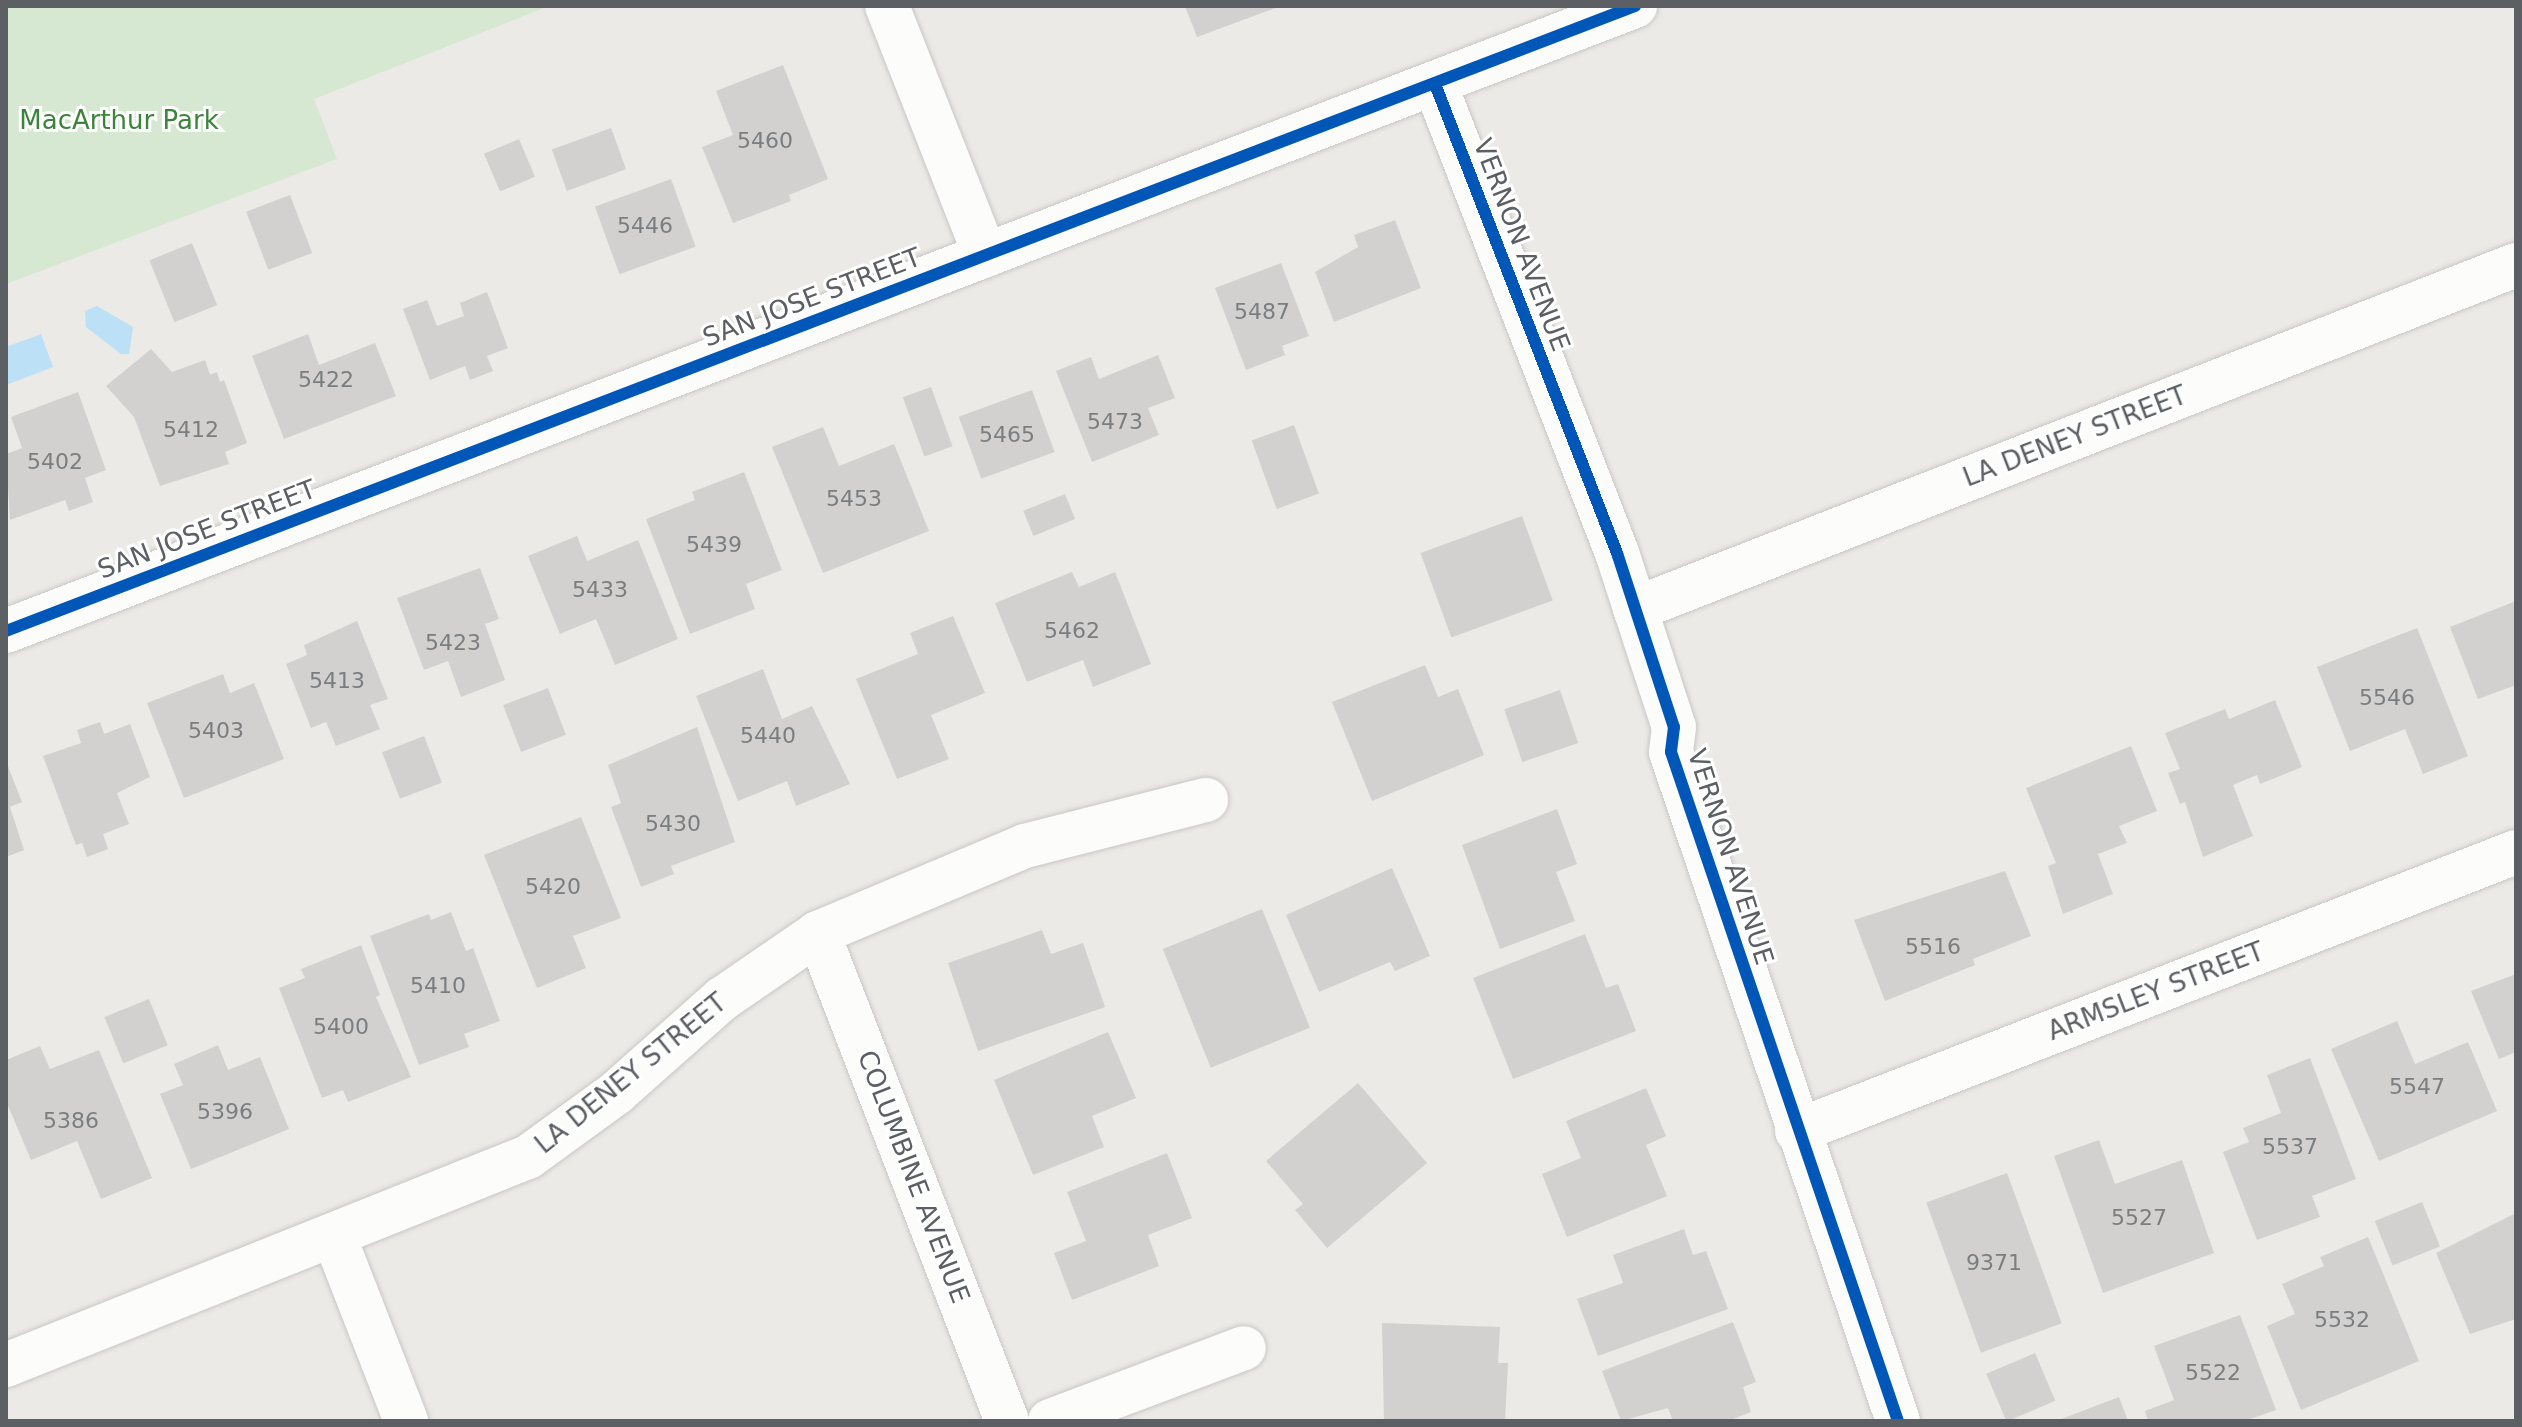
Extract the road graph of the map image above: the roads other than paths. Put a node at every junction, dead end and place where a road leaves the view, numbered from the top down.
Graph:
1 (887, 6) edge
2 (1635, 6) edge
3 (1435, 84) junction
4 (985, 255) junction
5 (2516, 265) edge
6 (1635, 609) junction
7 (6, 631) edge
8 (1206, 800) dead end
9 (2516, 852) edge
10 (818, 933) junction
11 (1797, 1131) junction
12 (334, 1236) junction
13 (1244, 1348) dead end
14 (6, 1365) edge
15 (406, 1421) edge
16 (1007, 1421) edge
17 (1050, 1421) edge
18 (1898, 1421) edge

1 - 4 street
2 - 3 street, SAN JOSE STREET
3 - 4 street, SAN JOSE STREET
3 - 6 street, VERNON AVENUE
4 - 7 street, SAN JOSE STREET
5 - 6 street, LA DENEY STREET
6 - 11 street, VERNON AVENUE
8 - 10 street, LA DENEY STREET
9 - 11 street, ARMSLEY STREET
10 - 12 street, LA DENEY STREET
10 - 16 street, COLUMBINE AVENUE
11 - 18 street, VERNON AVENUE
12 - 14 street, LA DENEY STREET
12 - 15 street
13 - 17 street

